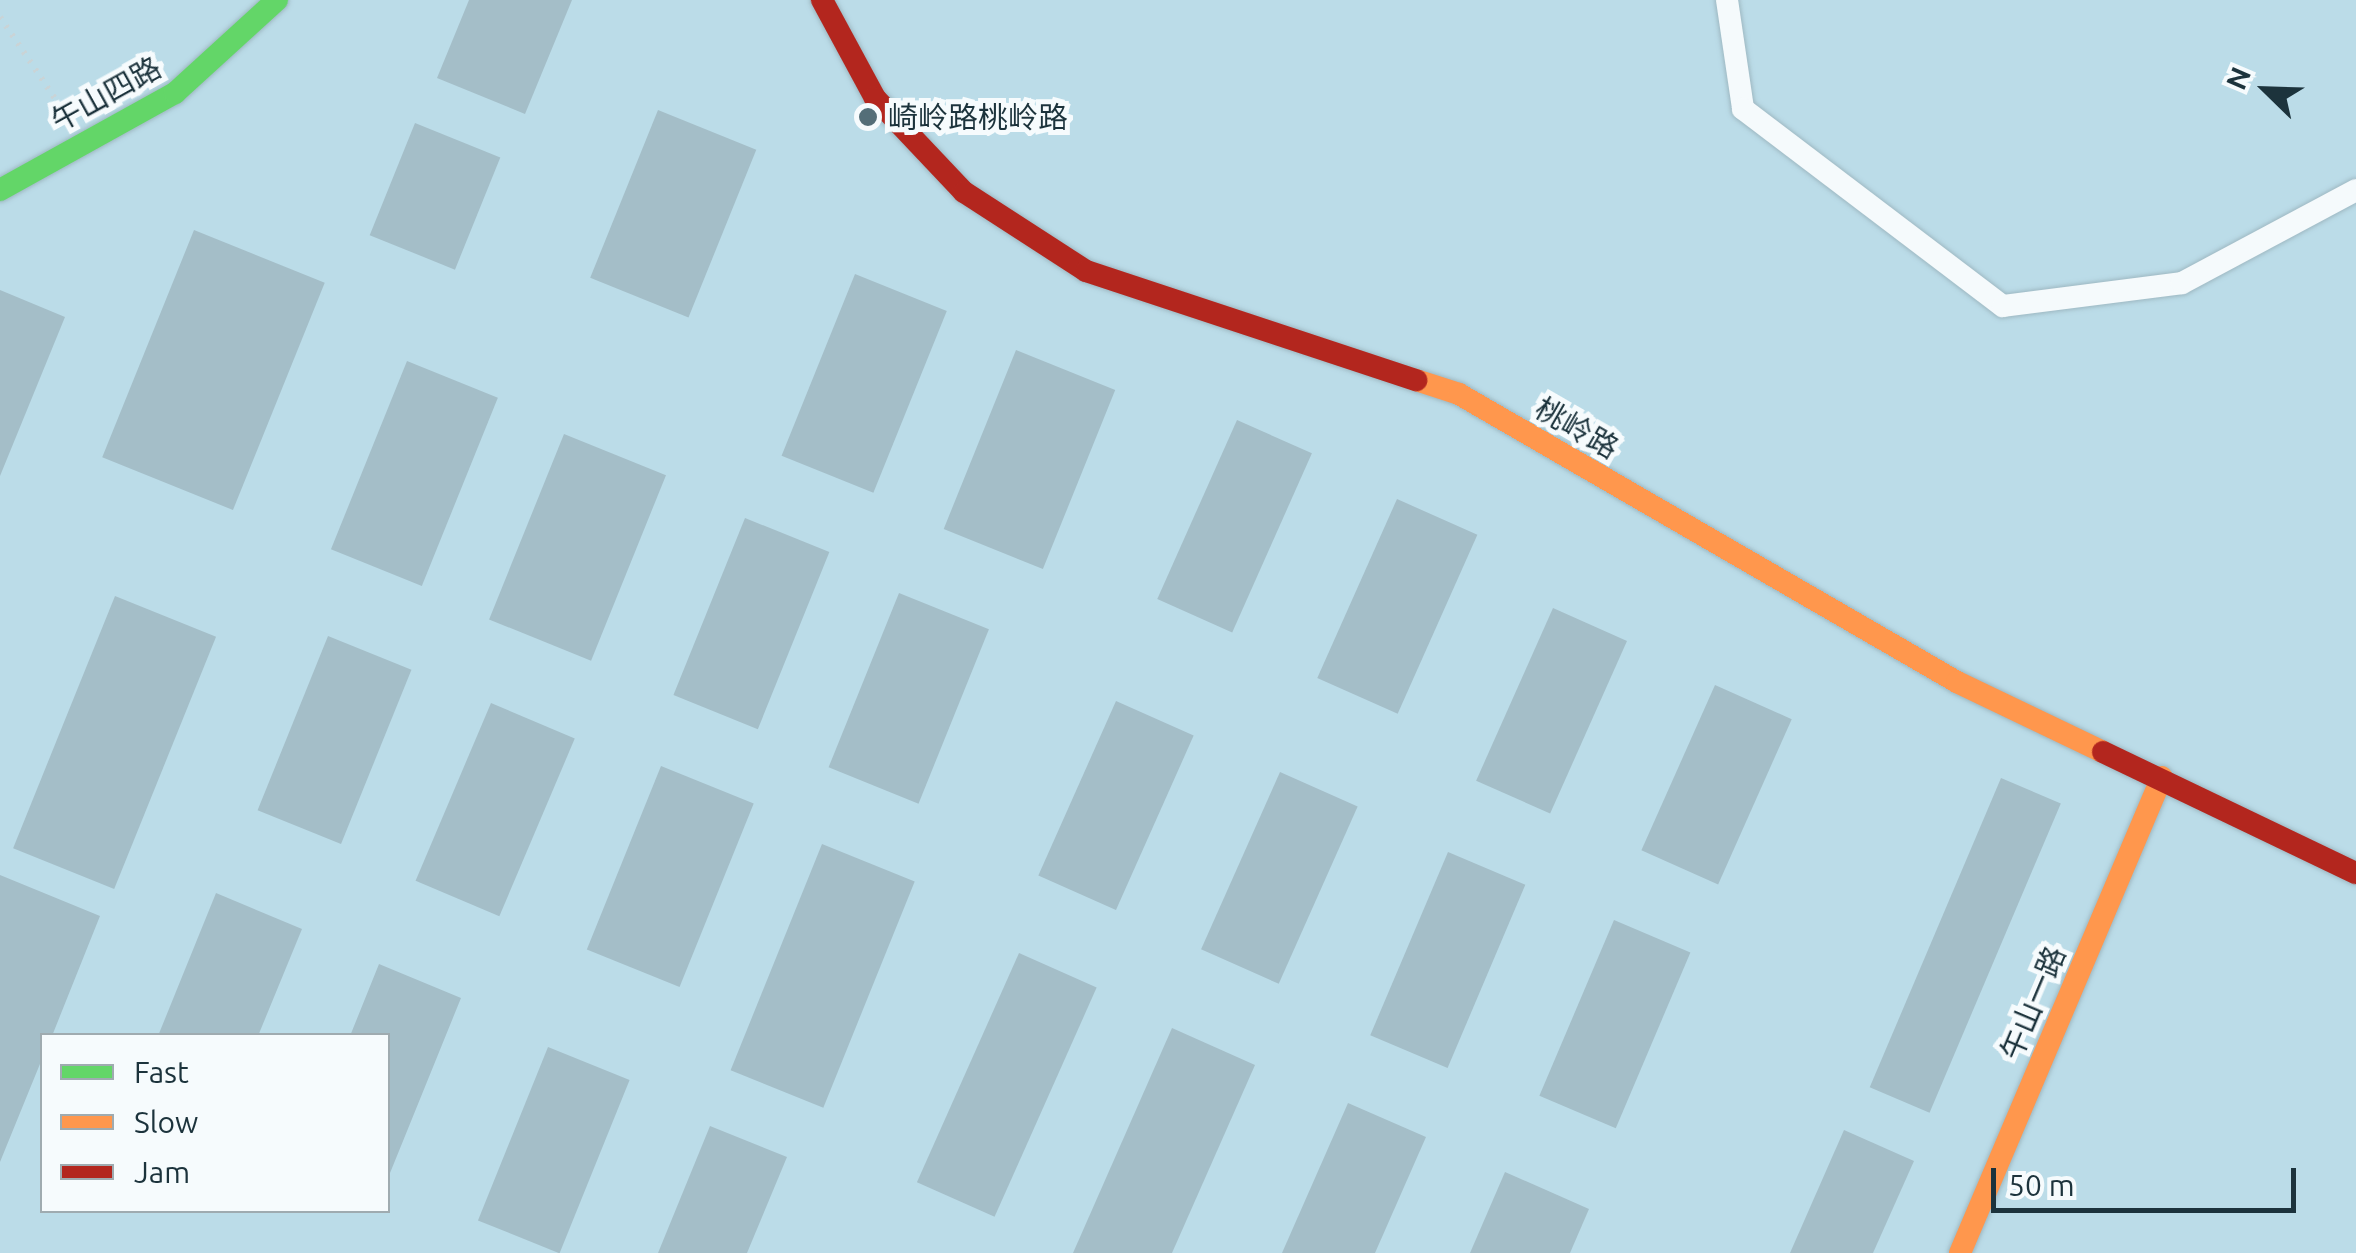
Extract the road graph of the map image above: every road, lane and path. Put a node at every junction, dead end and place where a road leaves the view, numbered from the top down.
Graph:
1 (277, 0) edge
2 (822, 0) edge
3 (1727, 0) edge
4 (0, 17) edge
5 (85, 140) junction
6 (0, 190) edge
7 (2356, 190) edge
8 (2162, 777) junction
9 (2356, 873) edge
10 (1960, 1253) edge

1 - 5 street, 午山四路
2 - 8 street, 桃岭路
3 - 7 lane
4 - 5 path
5 - 6 street, 午山四路
8 - 9 street, 桃岭路
8 - 10 street, 午山一路

